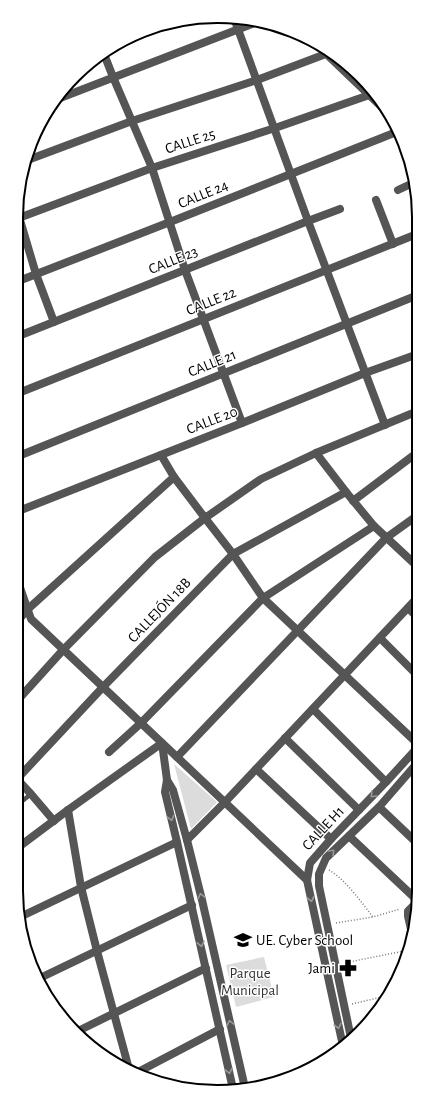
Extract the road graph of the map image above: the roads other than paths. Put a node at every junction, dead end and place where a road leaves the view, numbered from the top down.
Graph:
1 (236, 24) edge
2 (248, 26) edge
3 (238, 30) junction
4 (324, 55) edge
5 (106, 58) edge
6 (113, 77) junction
7 (257, 80) junction
8 (369, 95) edge
9 (66, 96) edge
10 (132, 121) junction
11 (275, 128) junction
12 (393, 133) edge
13 (32, 158) edge
14 (152, 168) junction
15 (291, 173) junction
16 (409, 185) edge
17 (398, 190) dead end
18 (376, 200) dead end
19 (340, 209) dead end
20 (23, 214) edge
21 (308, 220) junction
22 (170, 222) junction
23 (23, 232) edge
24 (412, 236) edge
25 (393, 244) junction
26 (185, 270) junction
27 (327, 270) junction
28 (36, 274) junction
29 (23, 279) edge
30 (412, 297) edge
31 (203, 319) junction
32 (54, 322) junction
33 (347, 323) junction
34 (23, 334) edge
35 (412, 356) edge
36 (224, 373) junction
37 (365, 373) junction
38 (23, 391) edge
39 (412, 414) edge
40 (242, 424) junction
41 (385, 425) junction
42 (23, 453) edge
43 (316, 453) junction
44 (161, 455) junction
45 (412, 457) edge
46 (174, 477) junction
47 (346, 492) junction
48 (353, 501) junction
49 (23, 509) edge
50 (205, 518) junction
51 (412, 519) edge
52 (374, 526) junction
53 (386, 538) junction
54 (233, 554) junction
55 (412, 562) edge
56 (23, 595) edge
57 (264, 598) junction
58 (412, 604) edge
59 (408, 608) junction
60 (28, 609) junction
61 (412, 612) edge
62 (23, 615) edge
63 (298, 632) junction
64 (380, 638) junction
65 (63, 650) junction
66 (412, 670) edge
67 (345, 675) junction
68 (103, 687) junction
69 (23, 694) edge
70 (313, 709) junction
71 (141, 723) junction
72 (285, 738) junction
73 (412, 738) edge
74 (162, 743) junction
75 (109, 752) dead end
76 (412, 753) edge
77 (177, 757) junction
78 (256, 769) junction
79 (412, 770) edge
80 (23, 771) edge
81 (167, 780) junction
82 (386, 782) junction
83 (23, 785) edge
84 (31, 794) junction
85 (23, 800) edge
86 (225, 802) junction
87 (379, 806) junction
88 (68, 810) junction
89 (359, 810) junction
90 (54, 822) junction
91 (349, 836) junction
92 (412, 838) edge
93 (331, 839) junction
94 (187, 840) junction
95 (177, 842) junction
96 (23, 844) edge
97 (307, 880) junction
98 (81, 887) junction
99 (412, 895) edge
100 (192, 905) junction
101 (411, 910) edge
102 (25, 915) edge
103 (409, 920) edge
104 (97, 951) junction
105 (206, 968) junction
106 (43, 977) edge
107 (114, 1014) junction
108 (81, 1029) edge
109 (220, 1029) junction
110 (350, 1033) edge
111 (342, 1040) edge
112 (127, 1063) edge
113 (142, 1070) edge
114 (244, 1083) edge
115 (232, 1085) edge

1 - 3 street
2 - 3 street
3 - 6 street
3 - 7 street
4 - 7 street
5 - 6 street
6 - 9 street
6 - 10 street
7 - 10 street
7 - 11 street
8 - 11 street, CALLE 25
10 - 13 street
10 - 14 street
11 - 14 street, CALLE 25
11 - 15 street
12 - 15 street, CALLE 24
14 - 20 street, CALLE 25
14 - 22 street
15 - 21 street
15 - 22 street, CALLE 24
16 - 17 street
18 - 25 street
19 - 21 street, CALLE 23
21 - 26 street, CALLE 23
21 - 27 street
22 - 26 street
22 - 28 street, CALLE 24
23 - 28 street
24 - 25 street, CALLE 22
25 - 27 street, CALLE 22
26 - 31 street
26 - 32 street, CALLE 23
27 - 31 street, CALLE 22
27 - 33 street
28 - 29 street, CALLE 24
28 - 32 street
30 - 33 street, CALLE 21
31 - 36 street
31 - 38 street, CALLE 22
32 - 34 street, CALLE 23
33 - 36 street, CALLE 21
33 - 37 street
35 - 37 street, CALLE 20
36 - 40 street
36 - 42 street, CALLE 21
37 - 40 street, CALLE 20
37 - 41 street
39 - 41 street
40 - 44 street, CALLE 20
41 - 43 street
43 - 47 street
43 - 50 street
44 - 46 street
44 - 49 street, CALLE 20
45 - 48 street
46 - 50 street
46 - 60 street
47 - 48 street
47 - 54 street, CALLEJÓN 18B
48 - 52 street
50 - 54 street
50 - 65 street
51 - 53 street
52 - 53 street
52 - 57 street
53 - 55 street
53 - 63 street
54 - 57 street
54 - 68 street, CALLEJÓN 18B
56 - 60 street
57 - 63 street
57 - 71 street
58 - 59 street
59 - 61 street
59 - 64 street
60 - 62 street
60 - 65 street
63 - 67 street
63 - 77 street
64 - 66 street
64 - 67 street
65 - 68 street
65 - 69 street
67 - 70 street
67 - 73 street
68 - 71 street
68 - 80 street, CALLEJÓN 18B
70 - 72 street
70 - 82 street
71 - 74 street
71 - 75 street
72 - 78 street
72 - 89 street
74 - 77 street
74 - 81 street
74 - 88 street
76 - 82 street, CALLE H1
77 - 86 street
78 - 86 street
78 - 93 street
79 - 87 street, CALLE H1
81 - 94 street
81 -> 95 street
82 -> 89 street, CALLE H1
83 - 84 street
84 - 85 lane
84 - 90 street
86 - 94 street
86 - 97 street
87 - 91 street, CALLE H1
87 - 92 street
88 - 90 street
88 - 98 street
89 - 93 street, CALLE H1
90 - 96 street
91 - 99 street
110 -> 91 street, CALLE H1
93 - 97 street, CALLE H1
114 -> 94 street
95 - 98 street
95 - 100 street
97 -> 111 street, CALLE H1
98 - 102 street
98 - 104 street
100 - 104 street
100 -> 105 street
101 - 103 street
104 - 106 street
104 - 107 street
105 - 107 street
105 - 109 street
107 - 108 street
107 - 112 street
109 - 113 street
109 -> 115 street

